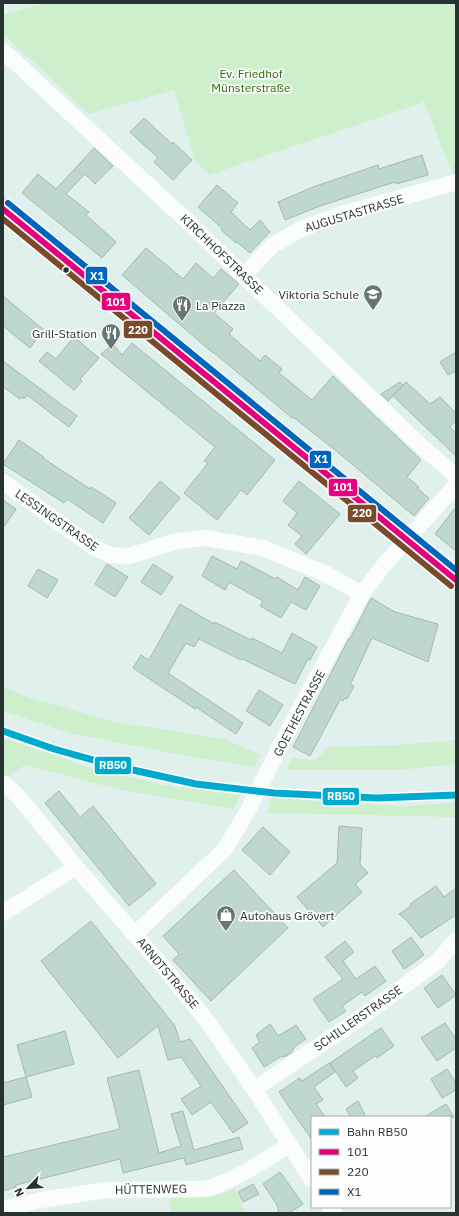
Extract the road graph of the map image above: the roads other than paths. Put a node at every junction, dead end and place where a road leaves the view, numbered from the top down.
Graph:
1 (3, 51) edge
2 (456, 182) edge
3 (3, 209) edge
4 (244, 275) junction
5 (456, 476) edge
6 (3, 482) edge
7 (456, 485) edge
8 (407, 540) junction
9 (456, 580) edge
10 (362, 594) junction
11 (3, 783) edge
12 (76, 867) junction
13 (3, 913) edge
14 (135, 934) junction
15 (456, 940) edge
16 (254, 1089) junction
17 (289, 1145) junction
18 (311, 1178) edge
19 (3, 1209) edge

1 - 4 street, KIRCHHOFSTRASSE
2 - 4 street, AUGUSTASTRASSE
3 - 8 main road
4 - 5 street, KIRCHHOFSTRASSE
6 - 10 street, LESSINGSTRASSE
7 - 8 street, GOETHESTRASSE
8 - 9 main road
8 - 10 street, GOETHESTRASSE
10 - 14 street, GOETHESTRASSE
11 - 12 street, ARNDTSTRASSE
12 - 13 street
12 - 14 street, ARNDTSTRASSE
14 - 16 street, ARNDTSTRASSE
15 - 16 street, SCHILLERSTRASSE
16 - 17 street, ARNDTSTRASSE
17 - 18 street, ARNDTSTRASSE
17 - 19 street, HÜTTENWEG

